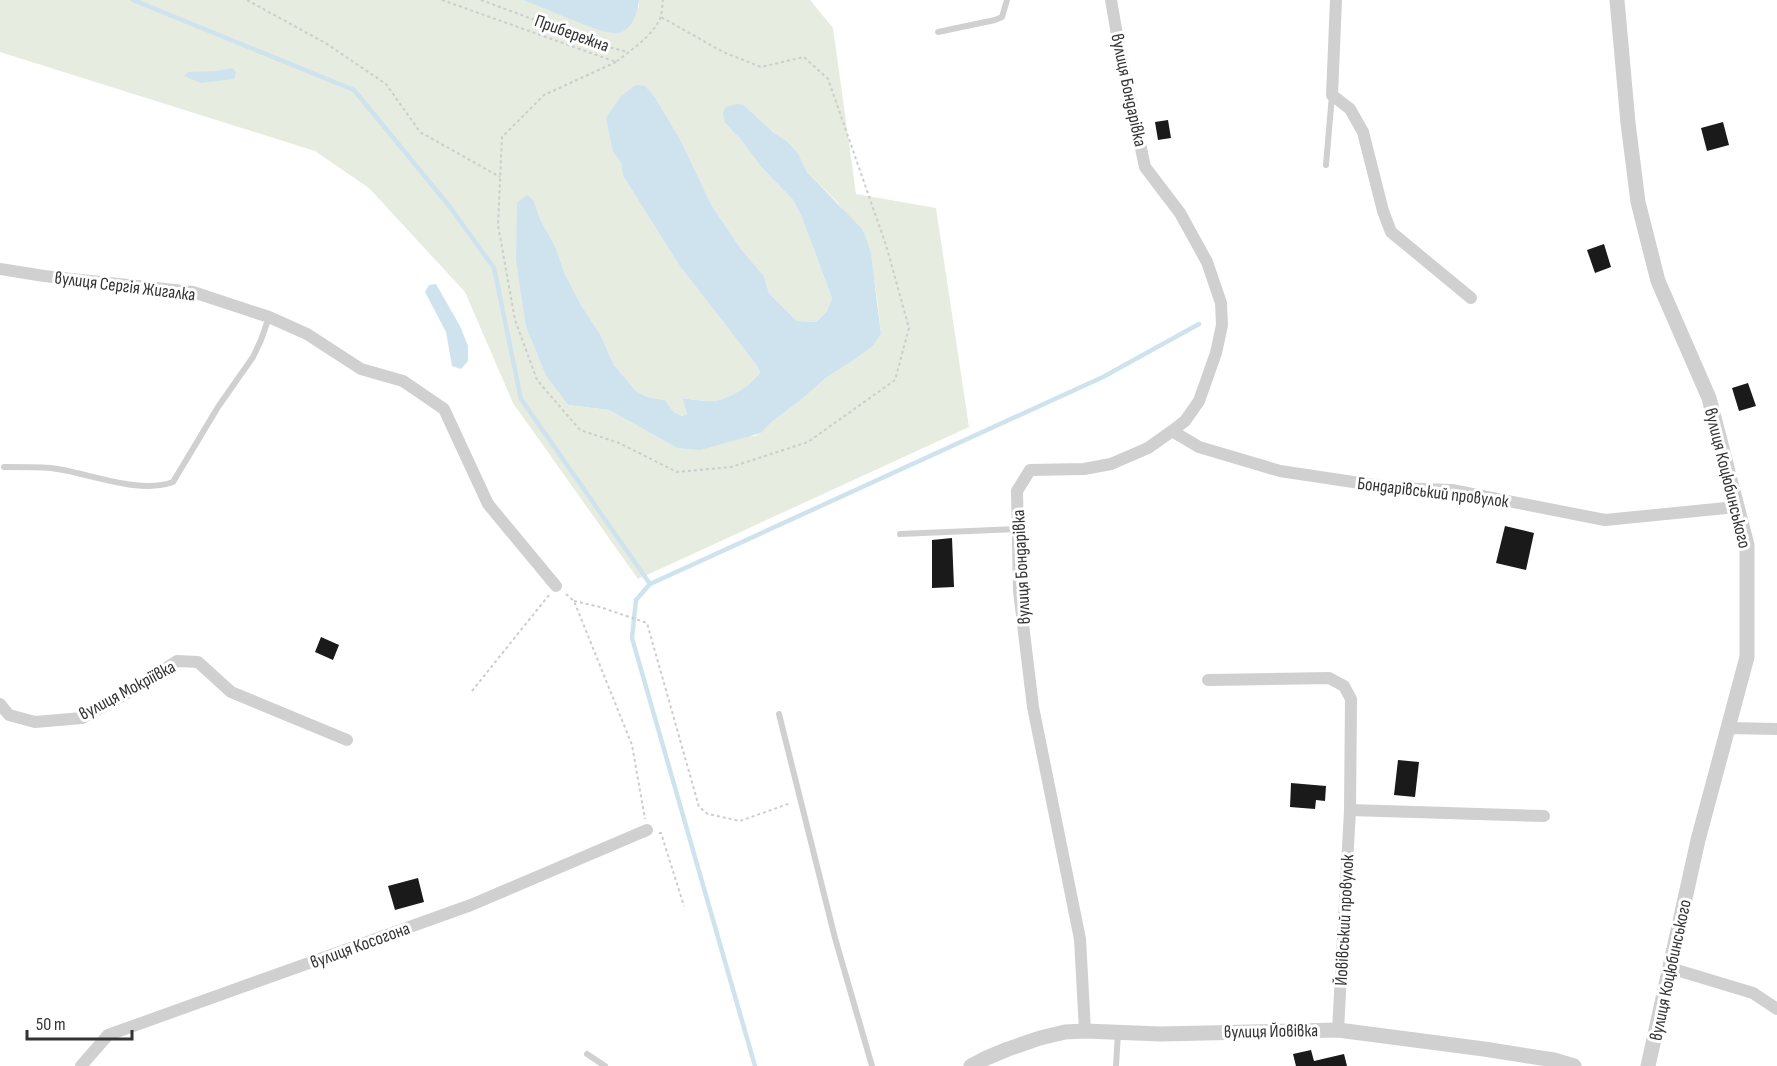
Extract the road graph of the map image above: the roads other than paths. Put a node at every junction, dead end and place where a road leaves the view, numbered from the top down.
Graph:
1 (1007, 0) edge
2 (1112, 0) edge
3 (1336, 0) edge
4 (1617, 0) edge
5 (938, 32) dead end
6 (1332, 95) junction
7 (1326, 165) dead end
8 (0, 269) edge
9 (1471, 298) dead end
10 (269, 317) junction
11 (1172, 431) junction
12 (4, 467) dead end
13 (1736, 507) junction
14 (1017, 529) junction
15 (900, 534) dead end
16 (556, 586) road end
17 (1208, 680) dead end
18 (0, 704) edge
19 (779, 714) dead end
20 (1727, 728) junction
21 (1777, 729) edge
22 (347, 740) dead end
23 (1350, 810) junction
24 (1544, 816) dead end
25 (647, 830) road end
26 (1670, 968) junction
27 (1777, 1009) edge
28 (1338, 1030) junction
29 (1085, 1031) junction
30 (1118, 1032) junction
31 (587, 1054) dead end
32 (81, 1066) edge
33 (605, 1066) edge
34 (872, 1066) edge
35 (971, 1066) edge
36 (1116, 1066) edge
37 (1574, 1066) edge
38 (1648, 1066) edge

1 - 5 lane
2 - 11 street, вулиця Бондарівка
3 - 6 street
4 - 13 street, вулиця Коцюбинського
6 - 7 lane
6 - 9 street
8 - 10 street, вулиця Сергія Жигалка
10 - 12 lane
10 - 16 street, вулиця Сергія Жигалка
11 - 13 street, Бондарівський провулок
11 - 14 street, вулиця Бондарівка
13 - 20 street, вулиця Коцюбинського
14 - 15 lane
14 - 29 street, вулиця Бондарівка
17 - 23 street, Йовівський провулок
18 - 22 street, вулиця Мокріївка
19 - 34 lane
20 - 21 street
20 - 26 street, вулиця Коцюбинського
23 - 24 street
23 - 28 street, Йовівський провулок
25 - 32 street, вулиця Косогона
26 - 27 street
26 - 38 street, вулиця Коцюбинського
28 - 30 street, вулиця Йовівка
28 - 37 street, вулиця Йовівка
29 - 30 street, вулиця Йовівка
29 - 35 street, вулиця Йовівка
30 - 36 lane
31 - 33 lane

